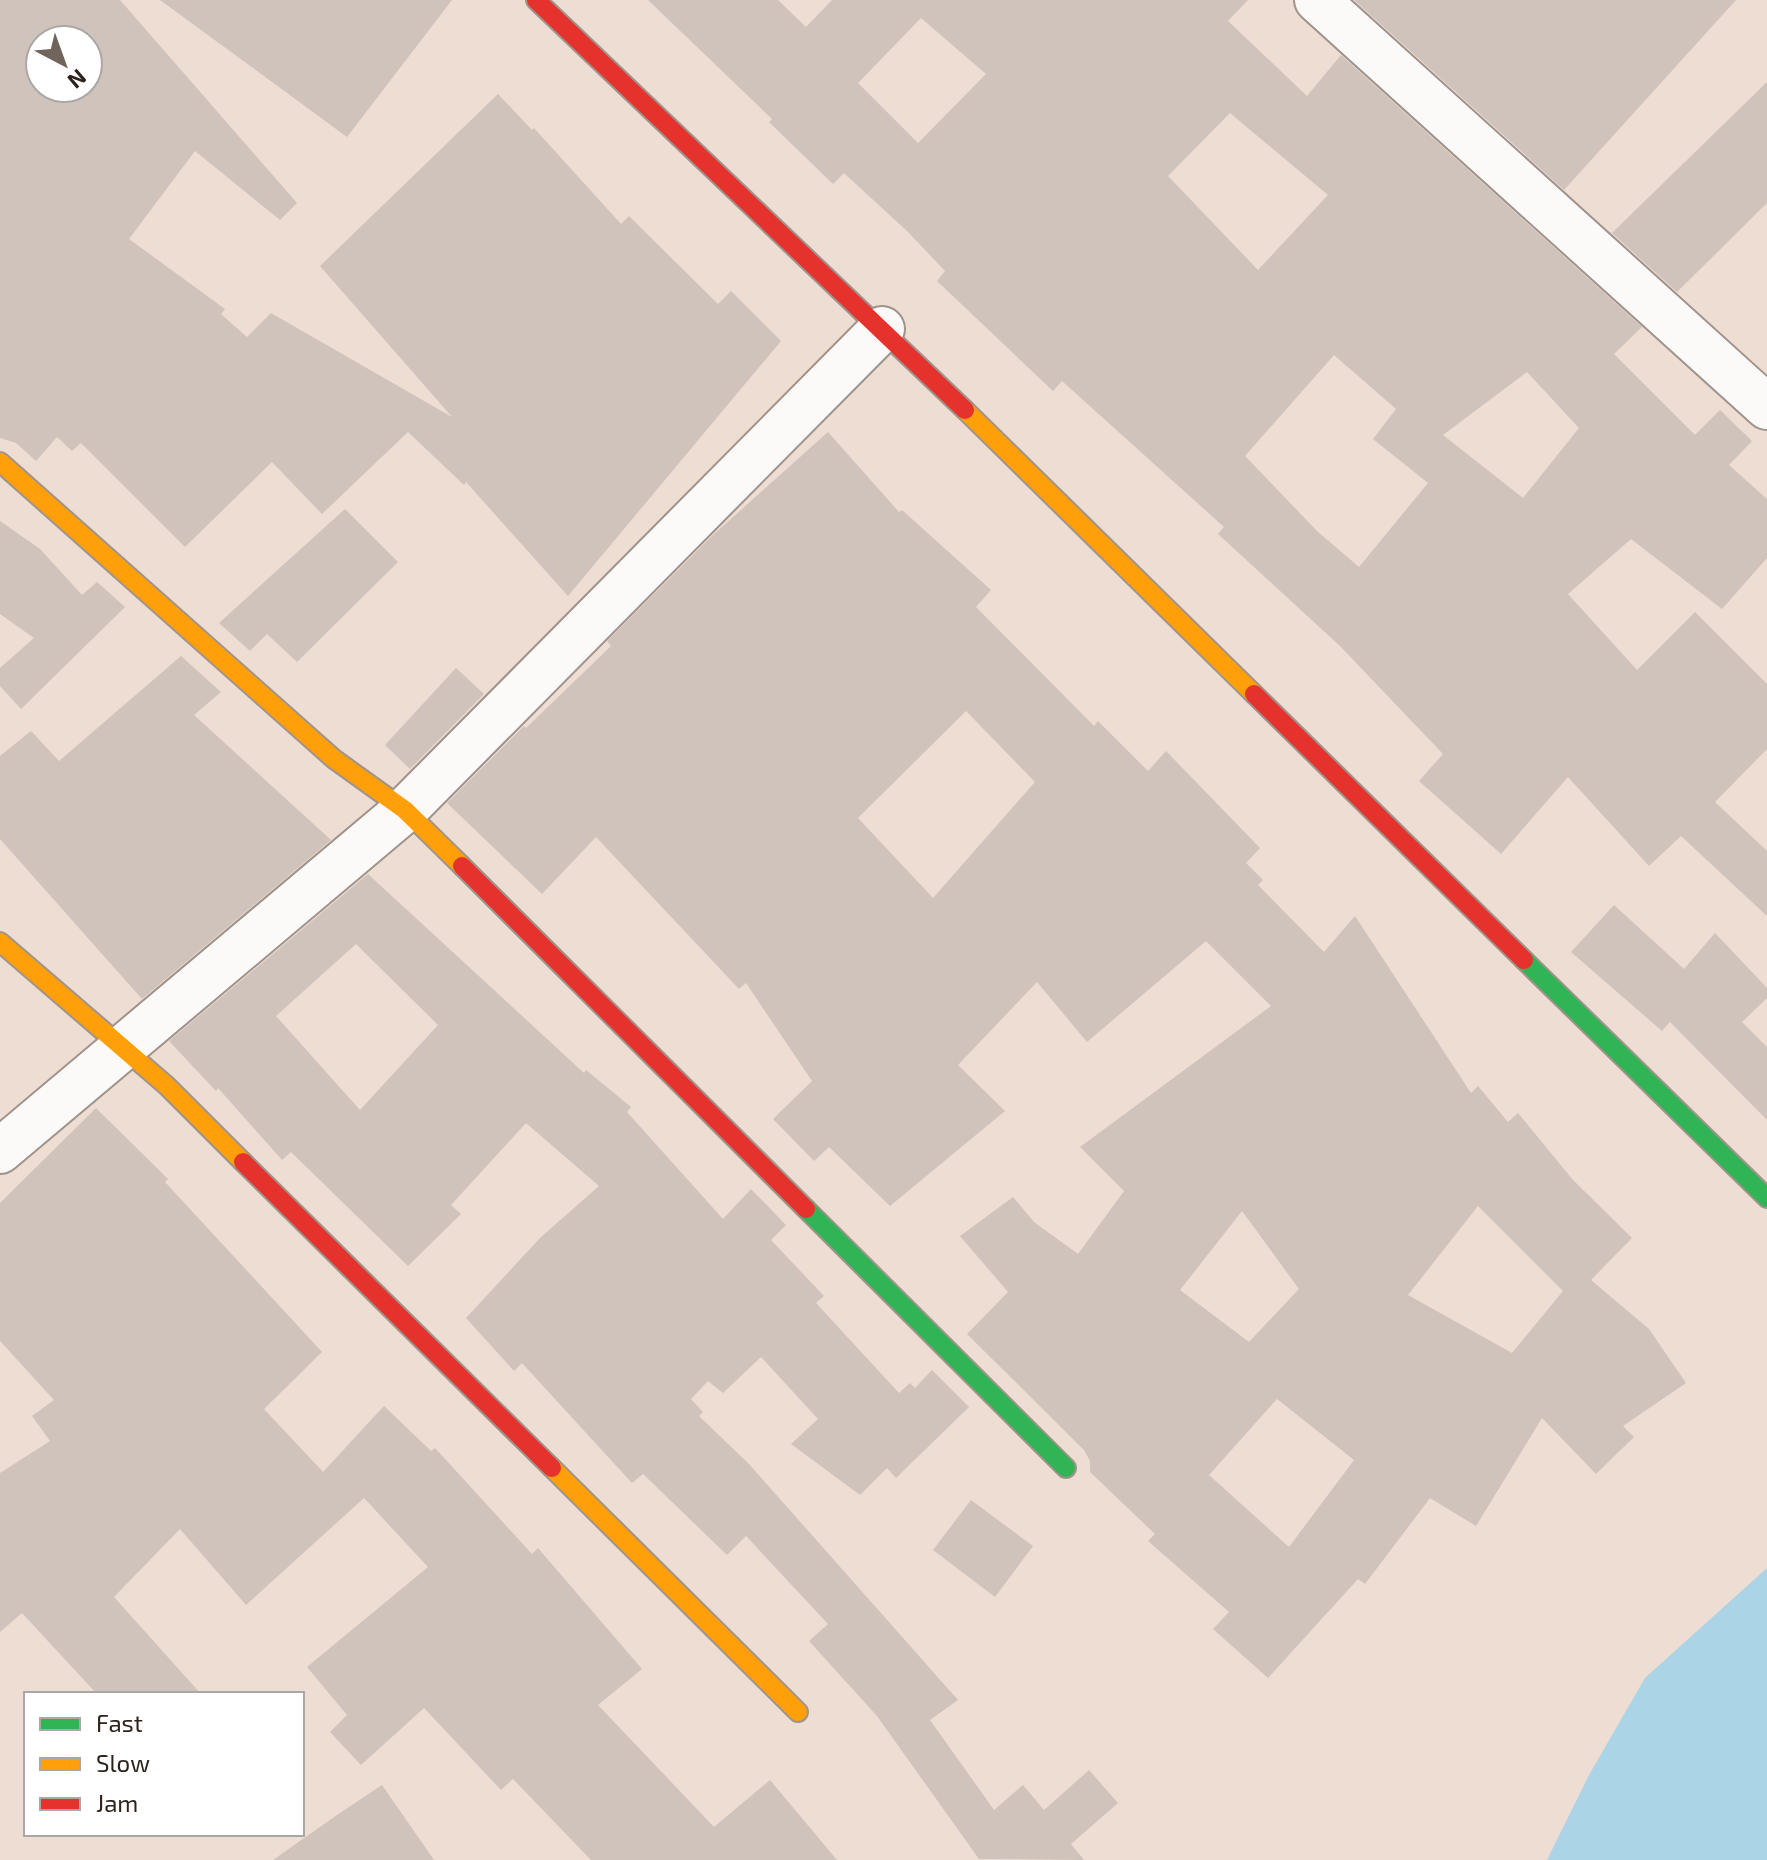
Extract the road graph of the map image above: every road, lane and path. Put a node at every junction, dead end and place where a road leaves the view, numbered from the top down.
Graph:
1 (536, 0) edge
2 (1317, 0) edge
3 (882, 329) junction
4 (1767, 407) edge
5 (0, 462) edge
6 (405, 810) junction
7 (0, 942) edge
8 (121, 1046) junction
9 (0, 1151) edge
10 (1767, 1198) edge
11 (1066, 1468) dead end
12 (798, 1712) dead end

1 - 3 street
2 - 4 street
3 - 6 street
3 - 10 street
5 - 6 street
6 - 8 street
6 - 11 street
7 - 8 street
8 - 9 street
8 - 12 street

